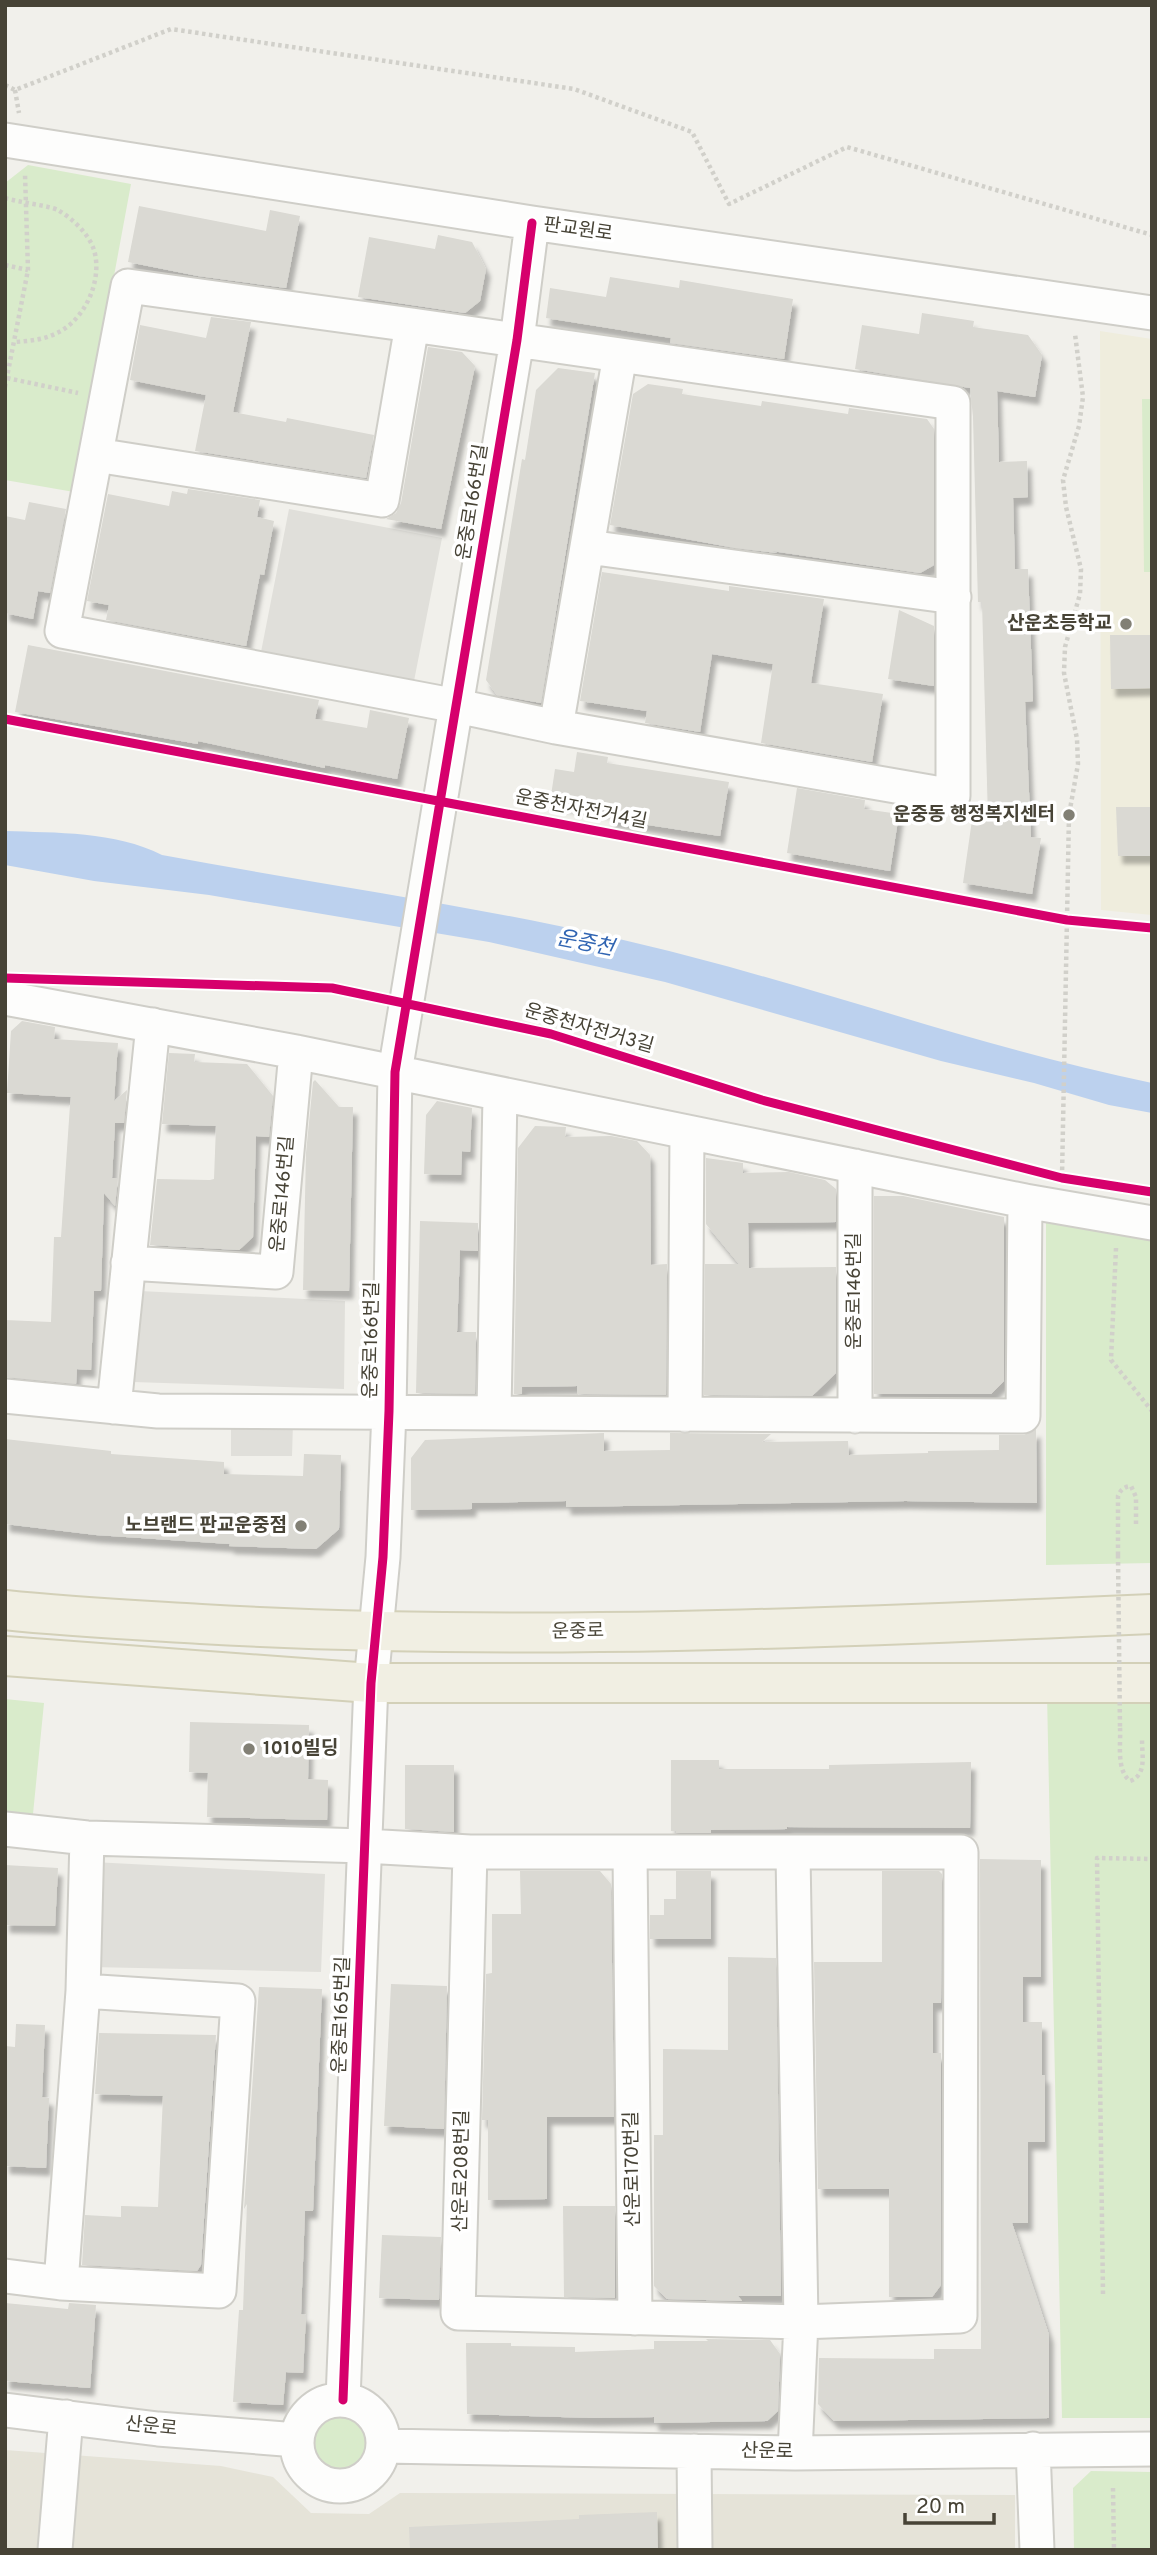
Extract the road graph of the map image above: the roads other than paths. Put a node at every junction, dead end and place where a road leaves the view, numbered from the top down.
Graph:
1 (15, 142) edge
2 (532, 223) junction
3 (1152, 313) edge
4 (412, 324) junction
5 (517, 340) junction
6 (620, 355) junction
7 (96, 455) junction
8 (588, 547) junction
9 (954, 597) junction
10 (457, 706) junction
11 (556, 727) junction
12 (5, 998) edge
13 (153, 1026) junction
14 (296, 1052) junction
15 (397, 1060) junction
16 (500, 1095) junction
17 (687, 1132) junction
18 (855, 1166) junction
19 (1024, 1201) junction
20 (1152, 1223) edge
21 (128, 1263) junction
22 (5, 1396) edge
23 (114, 1407) junction
24 (389, 1411) junction
25 (494, 1411) junction
26 (685, 1415) junction
27 (855, 1416) junction
28 (5, 1610) edge
29 (1152, 1614) edge
30 (375, 1632) junction
31 (5, 1656) edge
32 (371, 1683) junction
33 (1152, 1684) edge
34 (5, 1829) edge
35 (87, 1838) junction
36 (365, 1846) junction
37 (470, 1852) junction
38 (630, 1854) junction
39 (793, 1854) junction
40 (83, 1991) junction
41 (5, 2276) edge
42 (61, 2283) junction
43 (635, 2318) junction
44 (801, 2322) junction
45 (343, 2400) junction
46 (5, 2410) edge
47 (66, 2417) junction
48 (297, 2440) junction
49 (383, 2446) junction
50 (1033, 2449) junction
51 (1152, 2449) edge
52 (694, 2451) junction
53 (795, 2453) junction
54 (55, 2550) edge
55 (695, 2550) edge
56 (1037, 2550) edge

1 - 2 street, 판교원로
2 - 3 street, 판교원로
2 - 5 street, 운중로166번길
4 - 5 street
4 - 7 street
4 - 7 street
5 - 6 street
5 - 10 street, 운중로166번길
6 - 8 street
6 - 9 street
7 - 10 street
8 - 9 street
8 - 11 street
9 - 11 street
10 - 11 street
10 - 15 street, 운중로166번길
12 - 13 street
13 - 14 street
13 - 21 street
14 - 15 street
14 - 21 street, 운중로146번길
15 - 16 street
15 - 24 street, 운중로166번길
16 - 17 street
16 - 25 street
17 - 18 street
17 - 26 street
18 - 19 street
18 - 27 street, 운중로146번길
19 - 20 street
19 - 27 street, 운중로166번길
21 - 23 street
22 - 23 street, 운중로166번길
23 - 24 street, 운중로166번길
24 - 25 street, 운중로166번길
24 - 30 street, 운중로166번길
25 - 26 street, 운중로166번길
26 - 27 street, 운중로166번길
28 - 30 main road, 운중로
29 - 30 main road, 운중로
30 - 32 street, 운중로165번길
31 - 32 main road
32 - 33 main road
32 - 36 street, 운중로165번길
34 - 35 street
35 - 36 street
35 - 40 street
36 - 37 street
36 - 45 street, 운중로165번길
37 - 38 street
37 - 43 street, 산운로208번길
38 - 39 street
38 - 43 street, 산운로170번길
39 - 44 street
39 - 44 street
40 - 42 street
40 - 42 street
41 - 42 street
43 - 44 street
44 - 53 street
45 - 48 street
45 - 49 street
46 - 47 street, 산운로
47 - 48 street, 산운로
47 - 54 street
48 - 49 street
49 - 52 street, 산운로
50 - 51 street, 산운로
50 - 53 street, 산운로
50 - 56 street
52 - 53 street, 산운로
52 - 55 street

